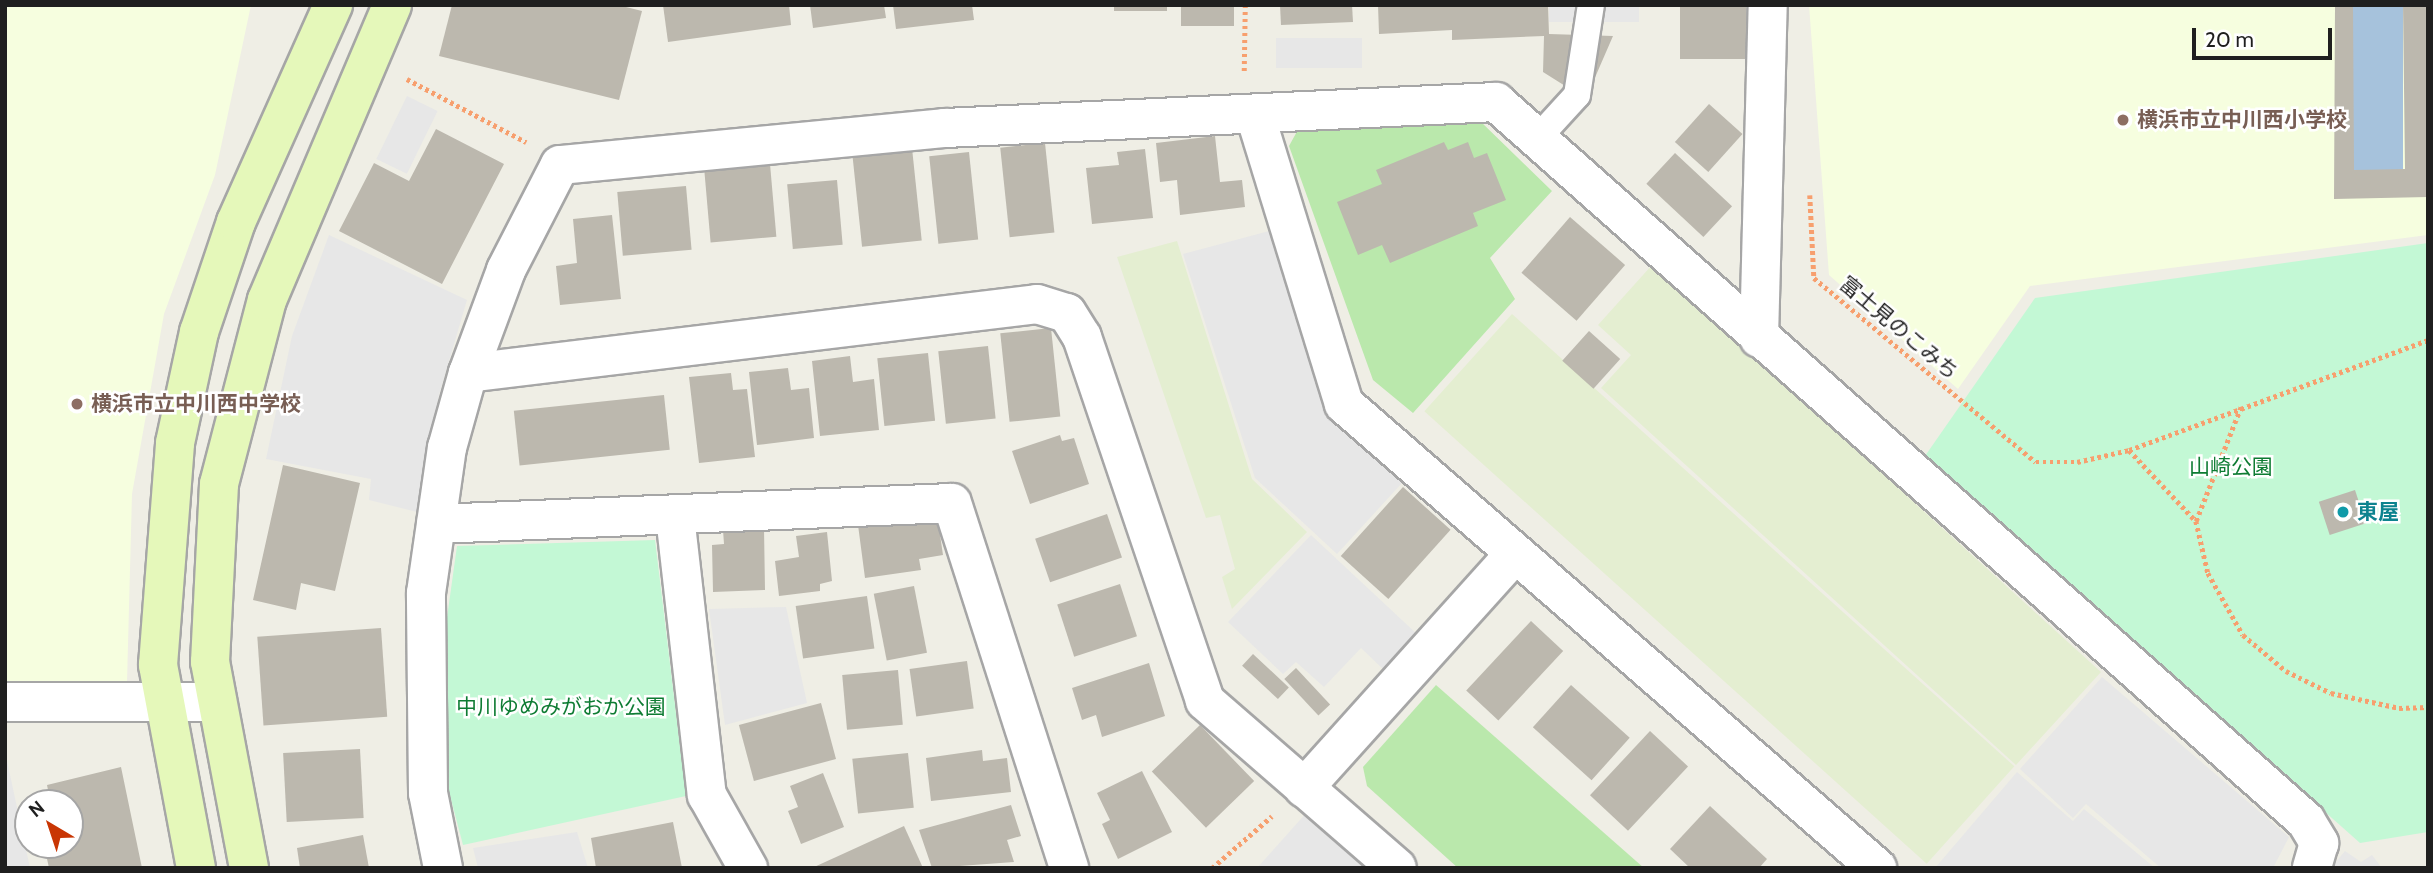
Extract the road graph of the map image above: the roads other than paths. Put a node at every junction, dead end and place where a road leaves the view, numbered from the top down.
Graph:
1 (333, 5) edge
2 (393, 5) edge
3 (1591, 5) edge
4 (1768, 5) edge
5 (1256, 118) junction
6 (1535, 141) junction
7 (1759, 338) junction
8 (468, 373) junction
9 (675, 516) junction
10 (436, 524) junction
11 (1512, 557) junction
12 (5, 702) edge
13 (162, 702) junction
14 (213, 702) junction
15 (1304, 788) junction
16 (196, 868) edge
17 (249, 868) edge
18 (443, 868) edge
19 (748, 868) edge
20 (1069, 868) edge
21 (1397, 868) edge
22 (1877, 868) edge
23 (2312, 868) edge

1 - 13 street
2 - 14 street
3 - 6 lane
4 - 7 street
5 - 6 street
5 - 8 street
5 - 11 street
6 - 7 street
7 - 23 street
8 - 10 street
8 - 15 street
9 - 10 street
9 - 19 street
9 - 20 street
10 - 18 street
11 - 15 street
11 - 22 street
12 - 13 street
13 - 14 street
13 - 16 street
14 - 17 street
15 - 21 street

